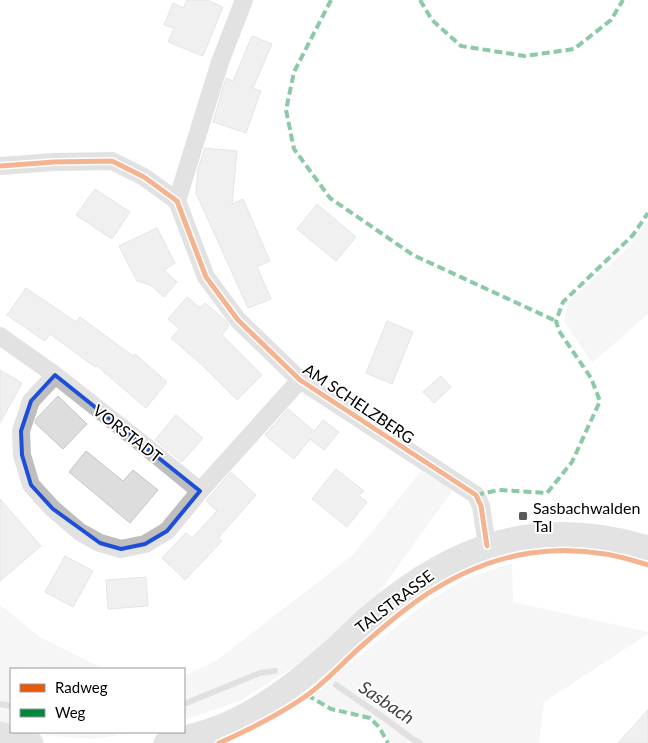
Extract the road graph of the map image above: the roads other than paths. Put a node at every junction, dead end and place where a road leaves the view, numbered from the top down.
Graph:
1 (244, 0) edge
2 (0, 166) edge
3 (177, 201) junction
4 (0, 336) edge
5 (55, 375) junction
6 (300, 380) junction
7 (200, 491) junction
8 (487, 546) junction
9 (648, 548) edge
10 (0, 734) edge
11 (31, 743) edge
12 (166, 743) edge

1 - 3 street
2 - 3 street
3 - 6 street, AM SCHELZBERG
4 - 5 street, VORSTADT
5 - 7 street, VORSTADT
5 - 7 street
6 - 7 street
6 - 8 street, AM SCHELZBERG
8 - 9 main road, TALSTRASSE
8 - 12 main road, TALSTRASSE
10 - 11 main road

